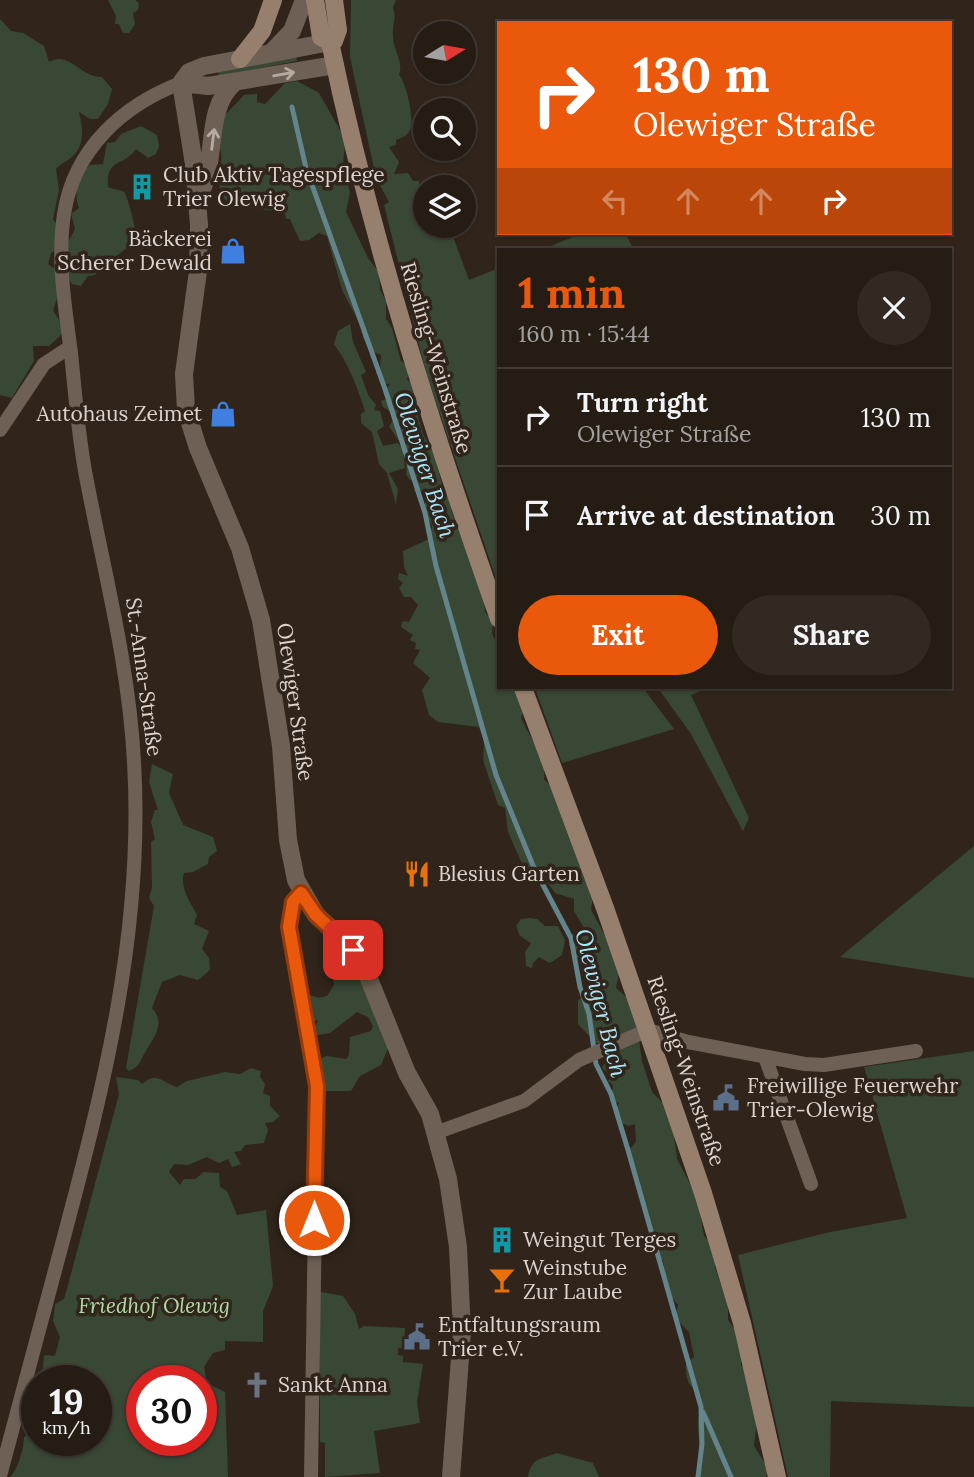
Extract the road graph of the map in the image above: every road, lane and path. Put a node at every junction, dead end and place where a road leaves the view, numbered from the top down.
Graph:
1 (273, 0) edge
2 (304, 0) edge
3 (315, 0) edge
4 (334, 0) edge
5 (330, 43) junction
6 (271, 53) junction
7 (240, 59) junction
8 (335, 65) junction
9 (181, 83) junction
10 (234, 83) junction
11 (198, 197) junction
12 (70, 347) junction
13 (0, 430) edge
14 (497, 612) edge
15 (523, 689) edge
16 (301, 893) junction
17 (648, 1030) junction
18 (916, 1051) dead end
19 (765, 1057) junction
20 (435, 1133) junction
21 (811, 1184) dead end
22 (0, 1476) edge
23 (311, 1477) edge
24 (452, 1477) edge
25 (777, 1477) edge

1 - 7 main road
2 - 6 street
3 - 5 main road
4 - 5 main road
5 - 6 street, St.-Anna-Straße
5 - 8 main road
6 - 7 street, St.-Anna-Straße
7 - 9 street, St.-Anna-Straße
10 -> 8 street
8 - 14 main road, Riesling-Weinstraße
9 - 10 street
9 - 11 street, Olewiger Straße
9 - 12 street, St.-Anna-Straße
11 -> 10 street
11 - 16 street, Olewiger Straße
12 - 13 street
12 - 22 street, St.-Anna-Straße
15 - 17 main road, Riesling-Weinstraße
16 - 20 street, Olewiger Straße
16 - 23 street
17 - 19 street
17 - 20 street
17 - 25 main road, Riesling-Weinstraße
18 - 19 street
19 - 21 street
20 - 24 street, Olewiger Straße

